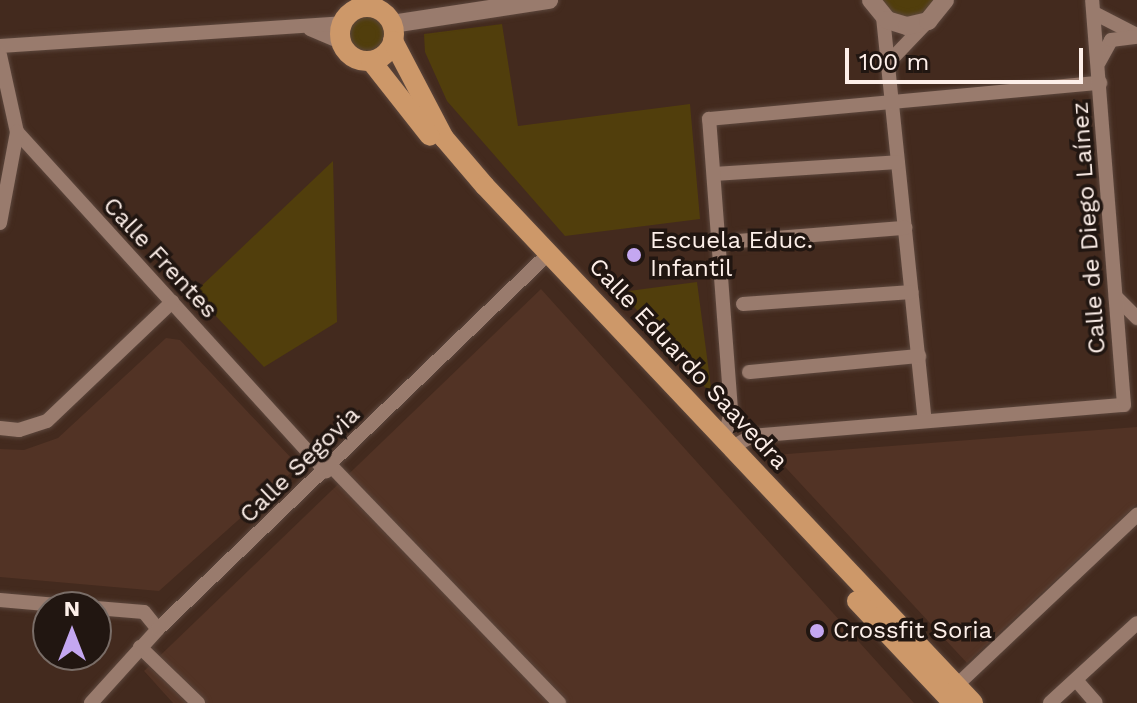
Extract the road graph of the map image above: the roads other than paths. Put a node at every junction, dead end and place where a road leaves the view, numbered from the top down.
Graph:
1 (549, 0) edge
2 (871, 0) edge
3 (945, 0) edge
4 (1093, 7) edge
5 (382, 14) edge
6 (883, 17) junction
7 (928, 21) junction
8 (341, 32) junction
9 (1137, 36) edge
10 (0, 46) edge
11 (0, 55) edge
12 (371, 61) junction
13 (888, 63) junction
14 (1098, 65) junction
15 (1100, 83) junction
16 (892, 102) junction
17 (17, 132) junction
18 (898, 162) junction
19 (714, 174) junction
20 (0, 223) edge
21 (905, 228) junction
22 (738, 241) dead end
23 (541, 261) junction
24 (912, 292) junction
25 (1116, 297) junction
26 (172, 302) junction
27 (743, 304) dead end
28 (1137, 318) edge
29 (919, 356) junction
30 (749, 372) dead end
31 (925, 421) junction
32 (0, 428) edge
33 (728, 446) junction
34 (329, 468) junction
35 (1137, 515) edge
36 (0, 600) edge
37 (32, 603) edge
38 (112, 609) edge
39 (1137, 623) edge
40 (158, 629) junction
41 (140, 647) junction
42 (1076, 680) junction
43 (955, 694) edge
44 (91, 703) edge
45 (198, 703) edge
46 (559, 703) edge
47 (973, 703) edge
48 (1050, 703) edge
49 (1096, 703) edge

1 - 5 street
2 - 6 street
3 - 7 street
4 - 9 street
4 - 14 street, Calle de Diego Laínez
5 - 8 main road
5 - 12 main road
5 - 33 main road, Calle Eduardo Saavedra
6 - 7 street
6 - 13 street
7 - 13 street
8 - 10 street
8 - 12 main road, Calle Eduardo Saavedra
9 - 14 street
11 - 17 street, Calle Frentes
12 - 23 main road, Calle Eduardo Saavedra
13 - 16 street
14 - 15 street, Calle de Diego Laínez
15 - 16 street
15 - 25 street, Calle de Diego Laínez
16 - 18 street
16 - 19 street
17 - 20 street
17 - 26 street, Calle Frentes
18 - 19 street
18 - 21 street
19 - 33 street
21 - 22 street
21 - 24 street
23 - 34 street, Calle Segovia
23 - 43 main road, Calle Eduardo Saavedra
24 - 27 street
24 - 29 street
25 - 28 street
25 - 31 street, Calle de Diego Laínez
26 - 32 street
26 - 34 street, Calle Frentes
29 - 30 street
29 - 31 street
31 - 33 street
33 - 43 main road, Calle Eduardo Saavedra
34 - 40 street, Calle Segovia
34 - 46 street, Calle Frentes
35 - 43 street
36 - 37 street
38 - 40 street
39 - 42 street
40 - 41 street, Calle Segovia
41 - 44 street, Calle Segovia
41 - 45 street
42 - 48 street
42 - 49 street
43 - 47 main road, Calle Eduardo Saavedra

